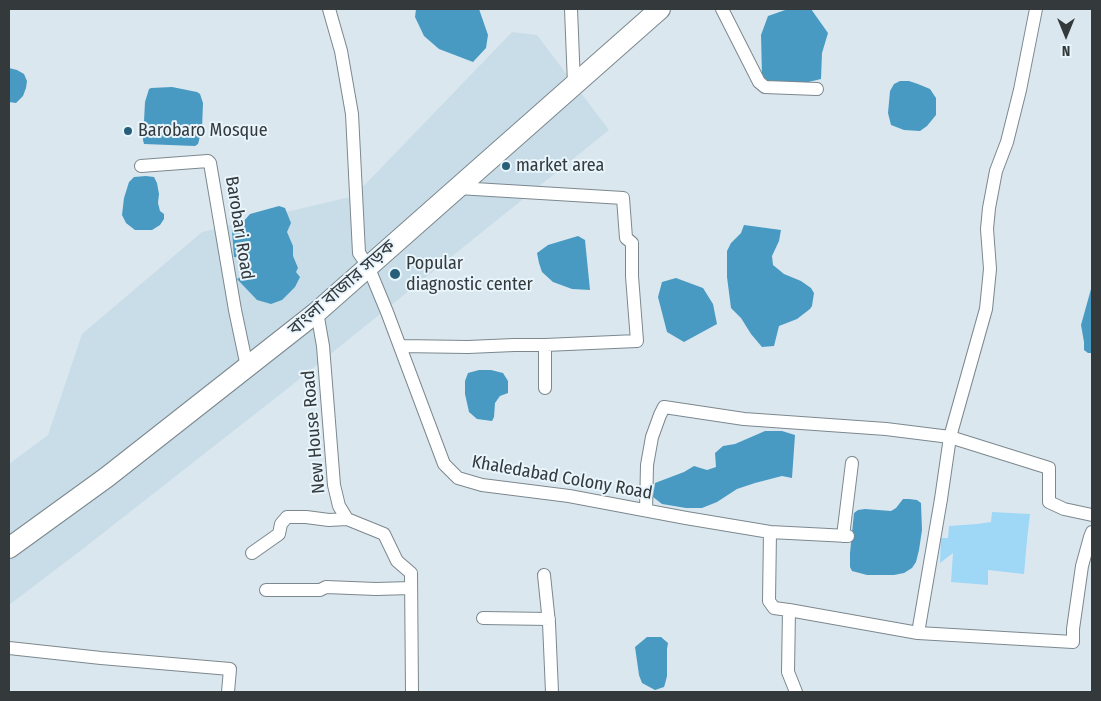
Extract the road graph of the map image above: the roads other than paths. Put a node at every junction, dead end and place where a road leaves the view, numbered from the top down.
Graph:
1 (329, 9) edge
2 (571, 9) edge
3 (660, 9) edge
4 (722, 9) edge
5 (1036, 9) edge
6 (574, 84) junction
7 (817, 89) dead end
8 (141, 166) dead end
9 (458, 188) junction
10 (368, 266) junction
11 (317, 312) junction
12 (545, 345) junction
13 (400, 346) junction
14 (247, 367) junction
15 (545, 388) dead end
16 (950, 438) junction
17 (852, 463) dead end
18 (646, 510) junction
19 (1092, 515) edge
20 (348, 519) junction
21 (770, 532) junction
22 (1092, 532) edge
23 (11, 541) edge
24 (252, 553) dead end
25 (544, 575) dead end
26 (411, 588) junction
27 (266, 590) dead end
28 (789, 610) junction
29 (483, 618) dead end
30 (549, 619) junction
31 (918, 634) junction
32 (9, 648) edge
33 (228, 692) edge
34 (412, 692) edge
35 (552, 692) edge
36 (796, 692) edge

1 - 10 street, Khaledabad Colony Road
2 - 6 street
3 - 6 main road, বাংলা বাজার সড়ক
4 - 7 street
5 - 16 street
6 - 9 main road, বাংলা বাজার সড়ক
8 - 14 street, Barobari Road
9 - 10 main road, বাংলা বাজার সড়ক
9 - 12 street
10 - 11 main road, বাংলা বাজার সড়ক
10 - 13 street, Khaledabad Colony Road
11 - 14 main road, বাংলা বাজার সড়ক
11 - 20 street, New House Road
12 - 13 street
12 - 15 street
13 - 18 street, Khaledabad Colony Road
14 - 23 main road, বাংলা বাজার সড়ক
16 - 18 street
16 - 19 street
16 - 31 street
17 - 21 street, Khaledabad Colony Road
18 - 21 street, Khaledabad Colony Road
20 - 24 street
20 - 26 street
21 - 28 street
22 - 31 street
25 - 30 street
26 - 27 street
26 - 34 street
28 - 31 street
28 - 36 street
29 - 30 street
30 - 35 street
32 - 33 street

